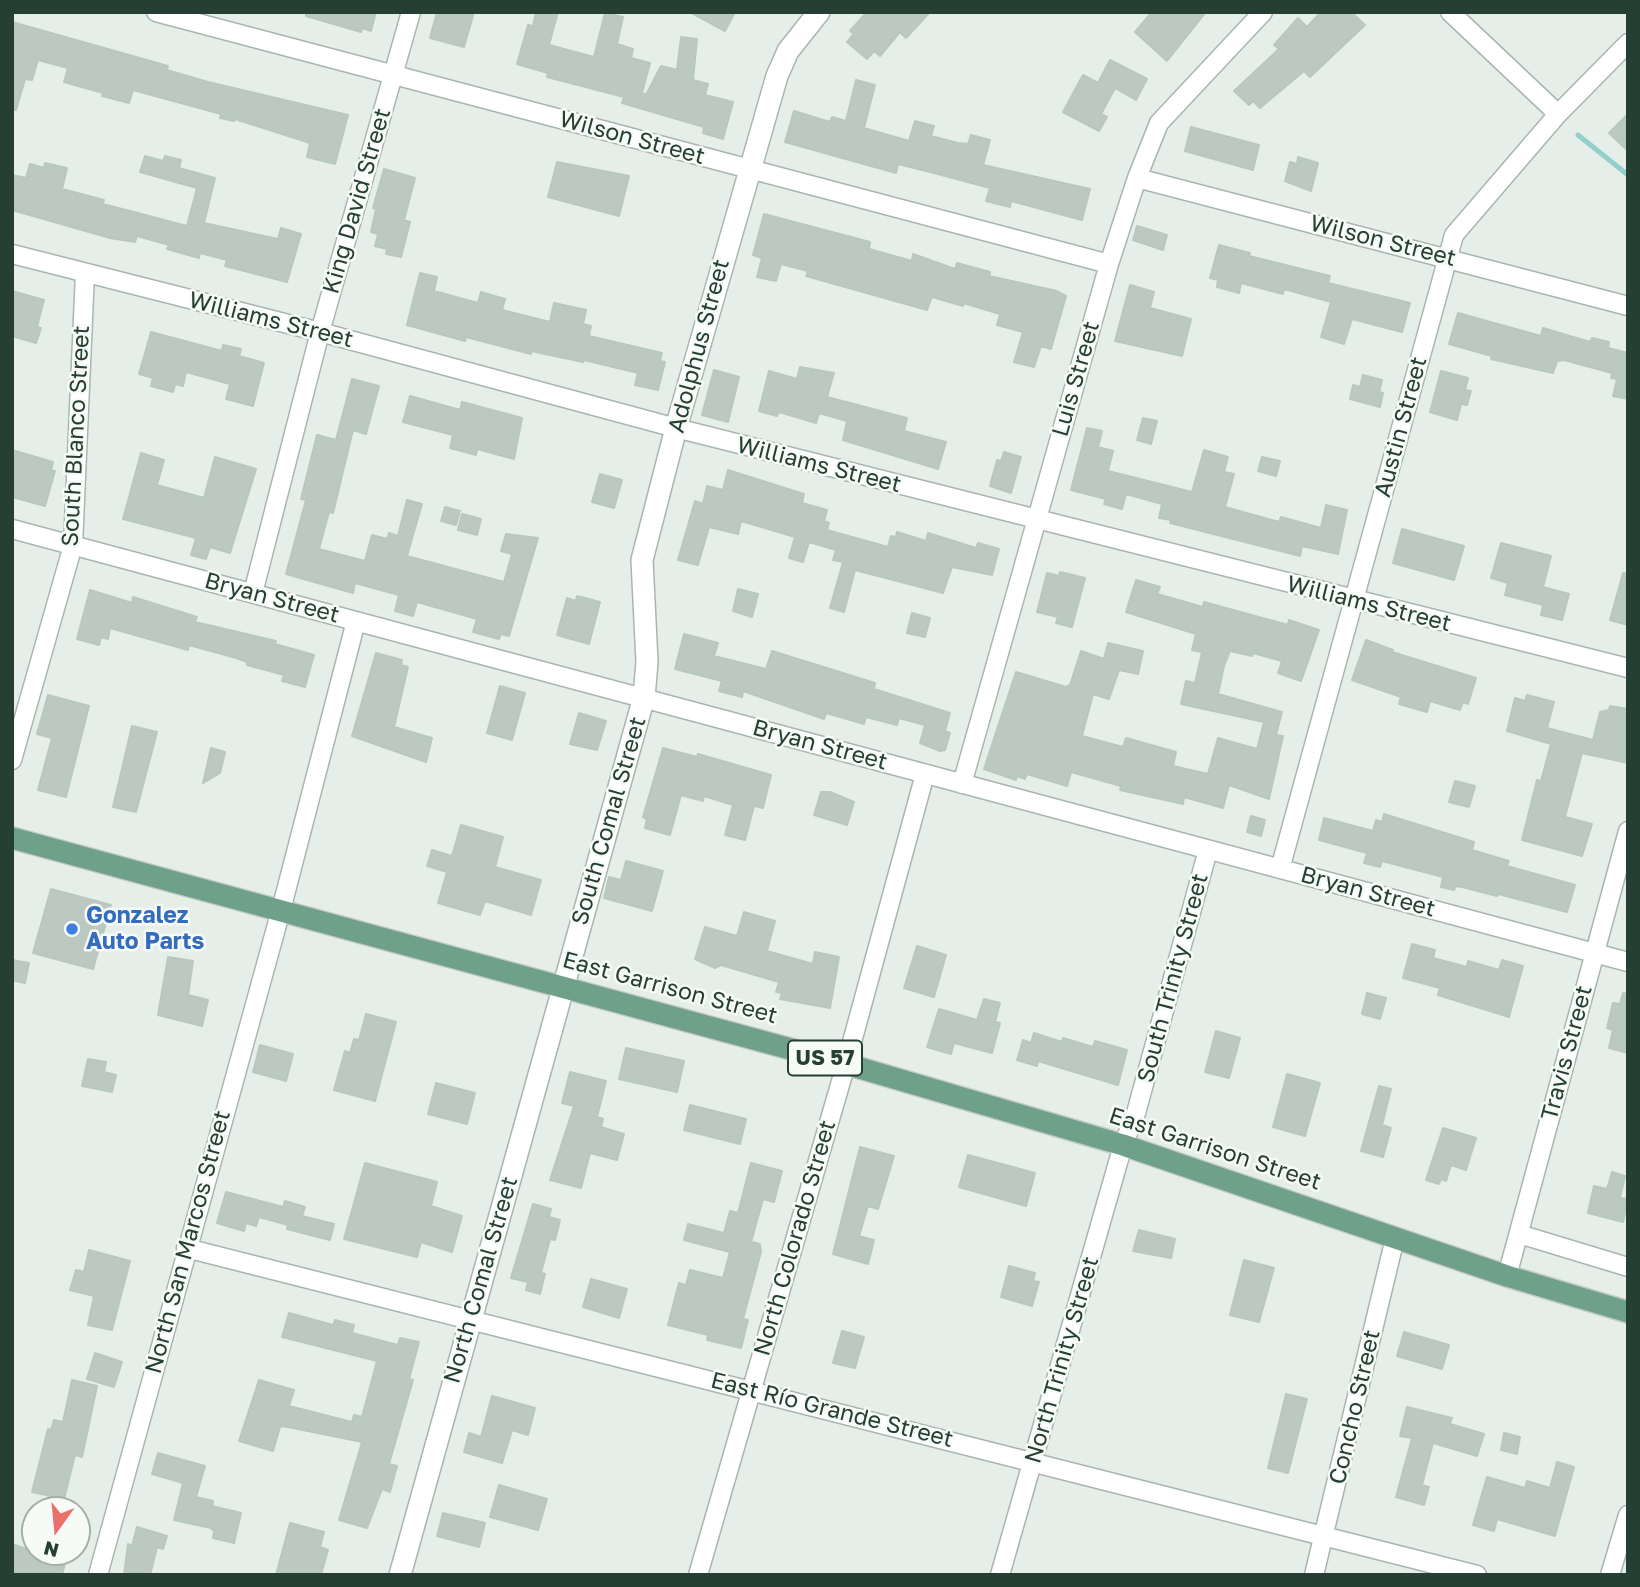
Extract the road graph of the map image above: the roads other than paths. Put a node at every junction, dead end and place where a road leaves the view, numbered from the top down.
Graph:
1 (156, 12) edge
2 (411, 12) edge
3 (819, 12) edge
4 (1263, 12) edge
5 (1450, 12) edge
6 (1628, 43) edge
7 (393, 74) junction
8 (1558, 114) junction
9 (748, 169) junction
10 (1138, 178) junction
11 (12, 254) edge
12 (1446, 257) junction
13 (1109, 264) junction
14 (85, 273) junction
15 (1628, 306) edge
16 (320, 332) junction
17 (676, 428) junction
18 (1035, 520) junction
19 (12, 529) edge
20 (72, 545) junction
21 (253, 593) junction
22 (1354, 600) junction
23 (356, 621) junction
24 (1628, 668) edge
25 (644, 696) junction
26 (12, 760) edge
27 (925, 774) junction
28 (962, 785) junction
29 (1628, 831) edge
30 (12, 838) edge
31 (1208, 850) junction
32 (1280, 869) junction
33 (281, 910) junction
34 (1595, 953) junction
35 (1628, 962) edge
36 (563, 986) junction
37 (846, 1064) junction
38 (1123, 1145) junction
39 (1519, 1234) junction
40 (1395, 1238) junction
41 (186, 1248) junction
42 (1628, 1267) edge
43 (1507, 1276) junction
44 (1628, 1312) edge
45 (470, 1320) junction
46 (751, 1389) junction
47 (1033, 1460) junction
48 (1628, 1515) edge
49 (1324, 1536) junction
50 (98, 1575) edge
51 (400, 1575) edge
52 (698, 1575) edge
53 (1000, 1575) edge
54 (1314, 1575) edge
55 (1477, 1575) edge
56 (1610, 1575) edge

1 - 7 street, Wilson Street
2 - 7 street, King David Street
3 - 9 street, Adolphus Street
4 - 10 street, Luis Street
5 - 8 street
6 - 8 street, Austin Street
7 - 9 street, Wilson Street
7 - 16 street, King David Street
8 - 12 street, Austin Street
9 - 13 street, Wilson Street
9 - 17 street, Adolphus Street
10 - 12 street, Wilson Street
10 - 13 street, Luis Street
11 - 14 street, Williams Street
12 - 15 street, Wilson Street
12 - 22 street, Austin Street
13 - 18 street, Luis Street
14 - 16 street, Williams Street
14 - 20 street, South Blanco Street
16 - 17 street, Williams Street
16 - 21 street, King David Street
17 - 18 street, Williams Street
17 - 25 street, Adolphus Street
18 - 22 street, Williams Street
18 - 28 street, Luis Street
19 - 20 street, Bryan Street
20 - 21 street, Bryan Street
20 - 26 street, South Blanco Street
21 - 23 street, Bryan Street
22 - 24 street, Williams Street
22 - 32 street, Austin Street
23 - 25 street, Bryan Street
23 - 33 street, North San Marcos Street
25 - 27 street, Bryan Street
25 - 36 street, South Comal Street
27 - 28 street, Bryan Street
27 - 37 street, North Colorado Street
28 - 31 street, Bryan Street
29 - 34 street, Travis Street
30 - 33 main road, East Garrison Street / US 57
31 - 32 street, Bryan Street
31 - 38 street, South Trinity Street
32 - 34 street, Bryan Street
33 - 36 main road, East Garrison Street / US 57
33 - 41 street, North San Marcos Street
34 - 35 street, Bryan Street
34 - 39 street, Travis Street
36 - 37 main road, East Garrison Street / US 57
36 - 45 street, North Comal Street
37 - 38 main road, East Garrison Street / US 57
37 - 46 street, North Colorado Street
38 - 40 main road, East Garrison Street / US 57
38 - 47 street, North Trinity Street
39 - 42 street
39 - 43 street, Travis Street
40 - 43 main road, East Garrison Street / US 57
40 - 49 street, Concho Street
41 - 45 street, East Río Grande Street
41 - 50 street, North San Marcos Street
43 - 44 main road, East Garrison Street / US 57
45 - 46 street, East Río Grande Street
45 - 51 street, North Comal Street
46 - 47 street, East Río Grande Street
46 - 52 street, North Colorado Street
47 - 49 street, East Río Grande Street
47 - 53 street, North Trinity Street
48 - 56 street
49 - 54 street, Concho Street
49 - 55 street, East Río Grande Street

